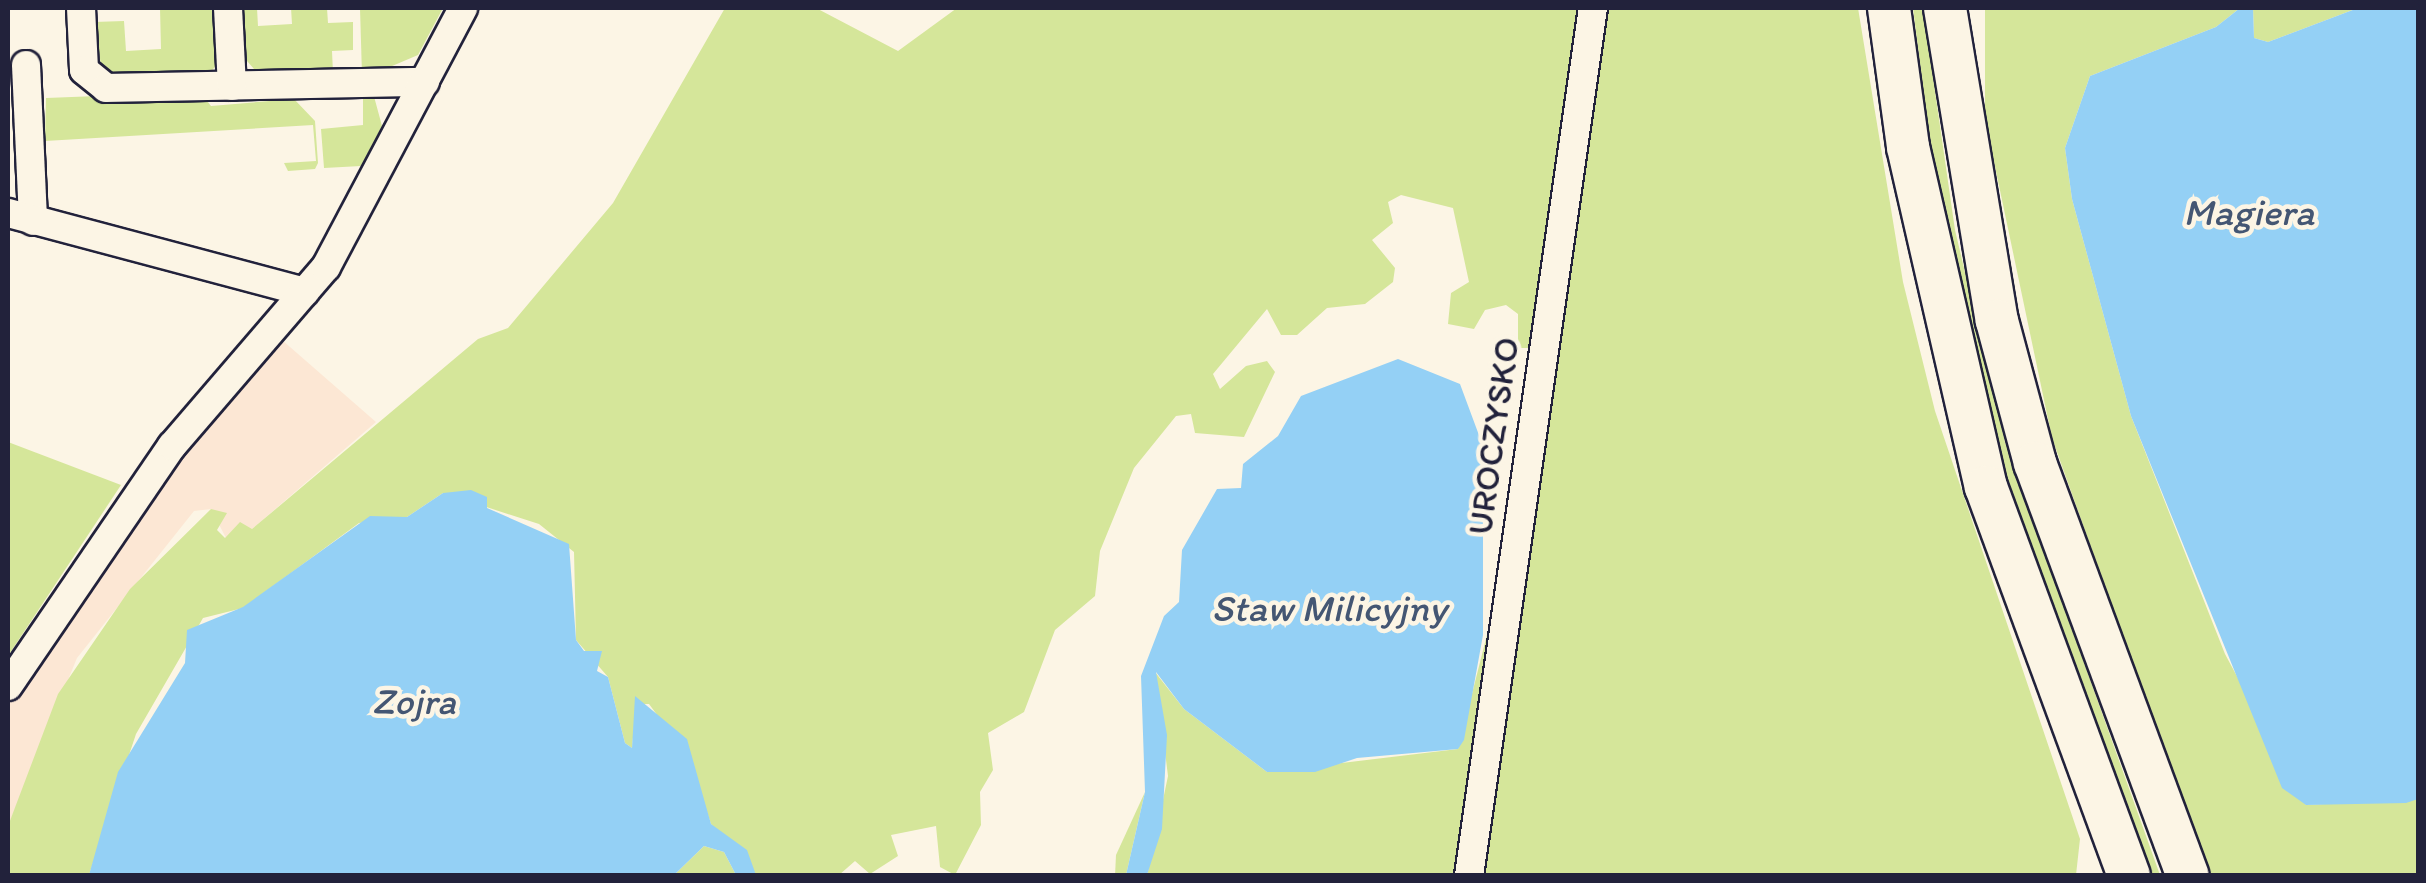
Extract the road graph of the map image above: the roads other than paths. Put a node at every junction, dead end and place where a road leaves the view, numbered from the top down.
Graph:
1 (81, 8) edge
2 (228, 8) edge
3 (463, 8) edge
4 (1593, 8) edge
5 (1889, 8) edge
6 (1945, 8) edge
7 (26, 66) dead end
8 (425, 82) junction
9 (232, 86) junction
10 (20, 217) edge
11 (305, 292) junction
12 (8, 686) edge
13 (1470, 876) edge
14 (2129, 876) edge
15 (2188, 876) edge

1 - 9 street
2 - 9 street
3 - 8 street
4 - 13 street, UROCZYSKO
5 - 14 main road
6 - 15 main road
7 - 10 street
8 - 9 street
8 - 11 street
10 - 11 street
11 - 12 street

